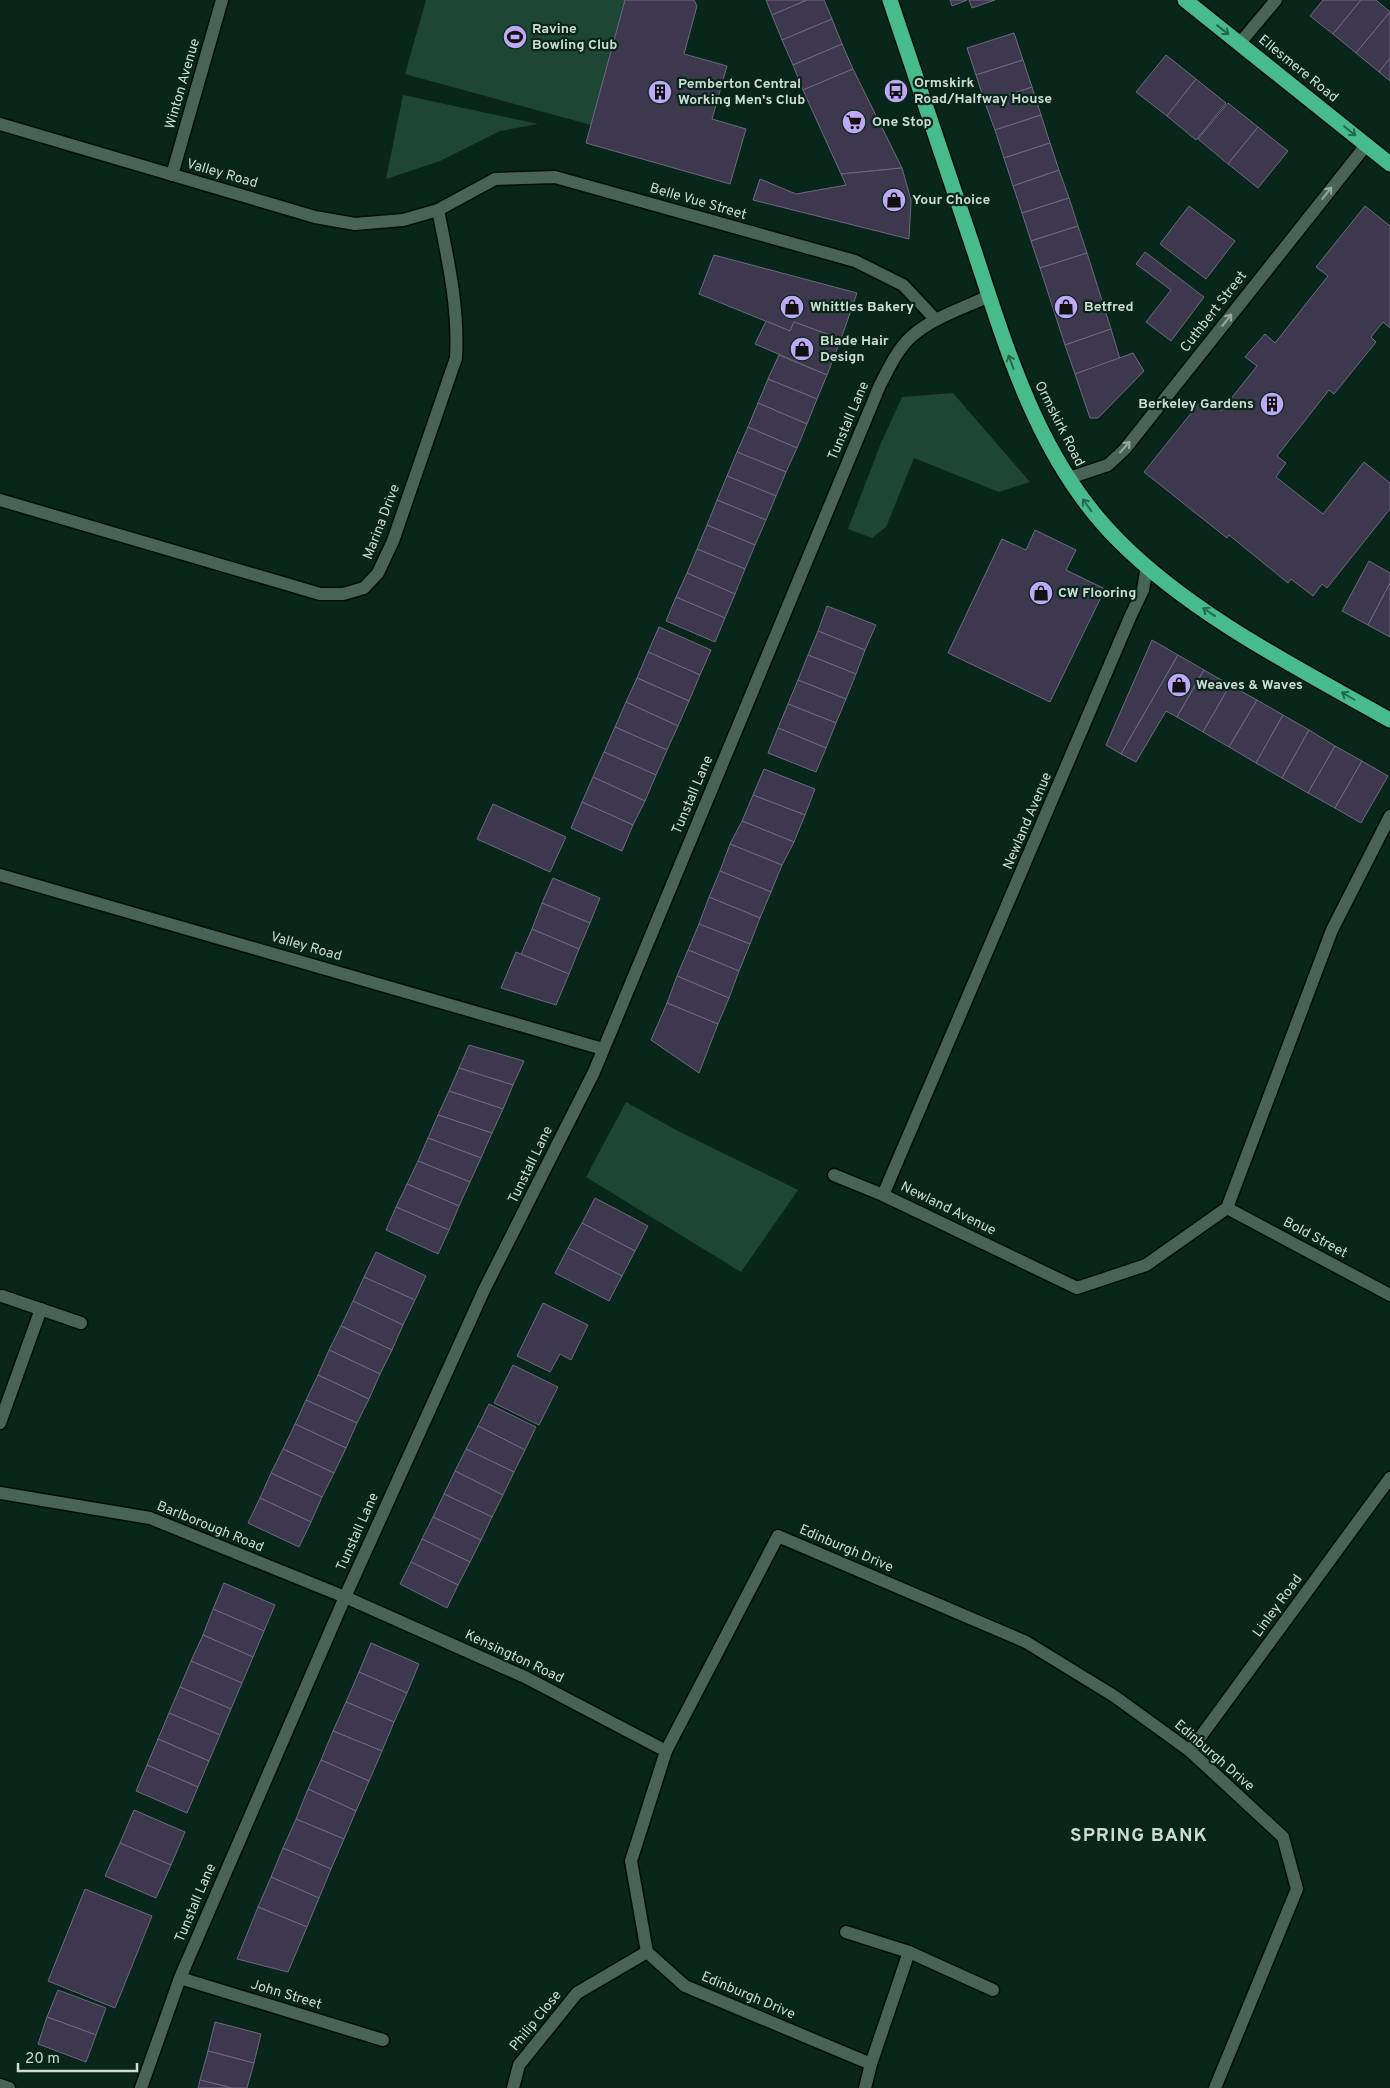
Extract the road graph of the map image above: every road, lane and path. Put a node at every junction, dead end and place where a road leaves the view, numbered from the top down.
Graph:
1 (222, 0) edge
2 (890, 0) edge
3 (1184, 0) edge
4 (1276, 0) edge
5 (1240, 44) junction
6 (0, 124) edge
7 (1367, 144) junction
8 (1390, 164) edge
9 (172, 175) junction
10 (438, 210) junction
11 (989, 296) junction
12 (936, 320) junction
13 (1069, 478) junction
14 (0, 500) edge
15 (1147, 566) junction
16 (1390, 720) edge
17 (1390, 816) edge
18 (0, 875) edge
19 (603, 1049) junction
20 (834, 1175) dead end
21 (883, 1195) junction
22 (1227, 1208) junction
23 (1390, 1295) edge
24 (2, 1296) dead end
25 (41, 1309) junction
26 (81, 1323) dead end
27 (0, 1423) edge
28 (1390, 1478) edge
29 (0, 1493) edge
30 (345, 1597) junction
31 (666, 1751) junction
32 (1190, 1751) junction
33 (846, 1932) dead end
34 (647, 1952) junction
35 (909, 1952) junction
36 (180, 1978) junction
37 (993, 1990) dead end
38 (383, 2040) dead end
39 (870, 2064) junction
40 (0, 2085) edge
41 (9, 2088) edge
42 (142, 2088) edge
43 (513, 2088) edge
44 (865, 2088) edge
45 (1214, 2088) edge

1 - 9 street, Winton Avenue
2 - 11 highway, Ormskirk Road
3 -> 5 highway, Ellesmere Road
4 - 5 street
5 -> 7 highway, Ellesmere Road
6 - 9 street, Valley Road
7 - 8 highway, Ellesmere Road
13 -> 7 street, Cuthbert Street
9 - 10 street, Valley Road
10 - 12 street, Belle Vue Street
10 - 14 street, Marina Drive
11 - 12 street, Tunstall Lane
13 -> 11 highway, Ormskirk Road
12 - 19 street, Tunstall Lane
15 -> 13 highway, Ormskirk Road
16 -> 15 highway, Ormskirk Road
15 - 21 street, Newland Avenue
17 - 22 street
18 - 19 street, Valley Road
19 - 30 street, Tunstall Lane
20 - 21 street
21 - 22 street, Newland Avenue
22 - 23 street, Bold Street
24 - 25 street
25 - 26 street
25 - 27 street
28 - 32 street, Linley Road
29 - 30 street, Barlborough Road
30 - 31 street, Kensington Road
30 - 36 street, Tunstall Lane
31 - 32 street, Edinburgh Drive
31 - 34 street, Edinburgh Drive
32 - 45 street, Edinburgh Drive
33 - 35 street
34 - 39 street, Edinburgh Drive
34 - 43 street, Philip Close
35 - 37 street
35 - 39 street
36 - 38 street, John Street
36 - 42 street, Tunstall Lane
39 - 44 street
40 - 41 street

